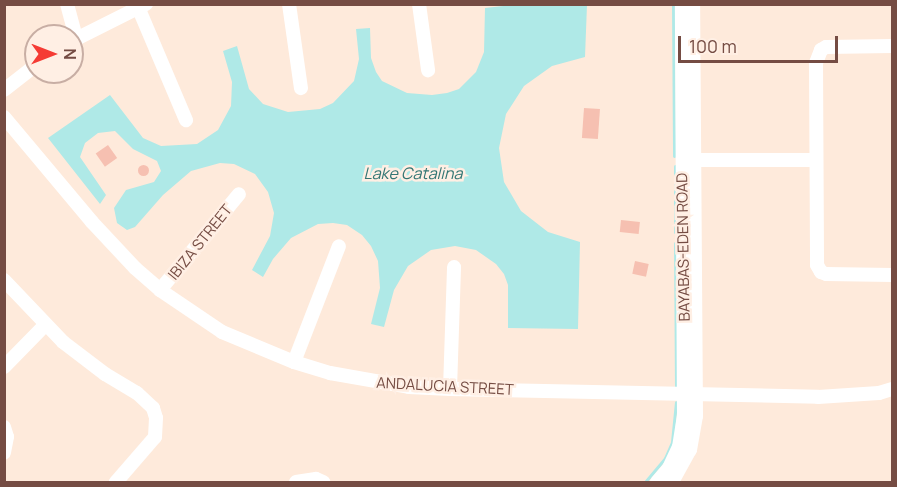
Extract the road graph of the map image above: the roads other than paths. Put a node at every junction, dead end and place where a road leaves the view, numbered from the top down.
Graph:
1 (68, 4) edge
2 (289, 4) edge
3 (418, 4) edge
4 (682, 4) edge
5 (693, 4) edge
6 (142, 6) edge
7 (70, 24) edge
8 (84, 35) edge
9 (892, 46) edge
10 (428, 70) dead end
11 (24, 74) edge
12 (301, 88) dead end
13 (4, 90) edge
14 (4, 117) edge
15 (186, 120) dead end
16 (688, 160) junction
17 (816, 160) junction
18 (239, 194) dead end
19 (339, 246) dead end
20 (454, 267) dead end
21 (892, 274) edge
22 (4, 280) edge
23 (160, 290) junction
24 (45, 325) junction
25 (294, 362) junction
26 (4, 367) edge
27 (450, 389) junction
28 (892, 389) edge
29 (690, 395) junction
30 (4, 427) edge
31 (4, 453) edge
32 (116, 483) edge
33 (296, 483) edge
34 (323, 483) edge
35 (657, 483) edge
36 (672, 483) edge

1 - 7 street
2 - 12 street
3 - 10 street
4 - 16 street, BAYABAS-EDEN ROAD
5 - 16 street, BAYABAS-EDEN ROAD
6 - 8 street
6 - 15 street
9 - 17 street
11 - 13 street
14 - 23 street, ANDALUCIA STREET
16 - 17 street
16 - 29 street, BAYABAS-EDEN ROAD
17 - 21 street
18 - 23 street, IBIZA STREET
19 - 25 street
20 - 27 street
22 - 24 street
23 - 25 street, ANDALUCIA STREET
24 - 26 street
24 - 32 street
25 - 27 street, ANDALUCIA STREET
27 - 29 street, ANDALUCIA STREET
28 - 29 street, ANDALUCIA STREET
29 - 35 street, BAYABAS-EDEN ROAD
29 - 36 street, BAYABAS-EDEN ROAD
30 - 31 street
33 - 34 street

